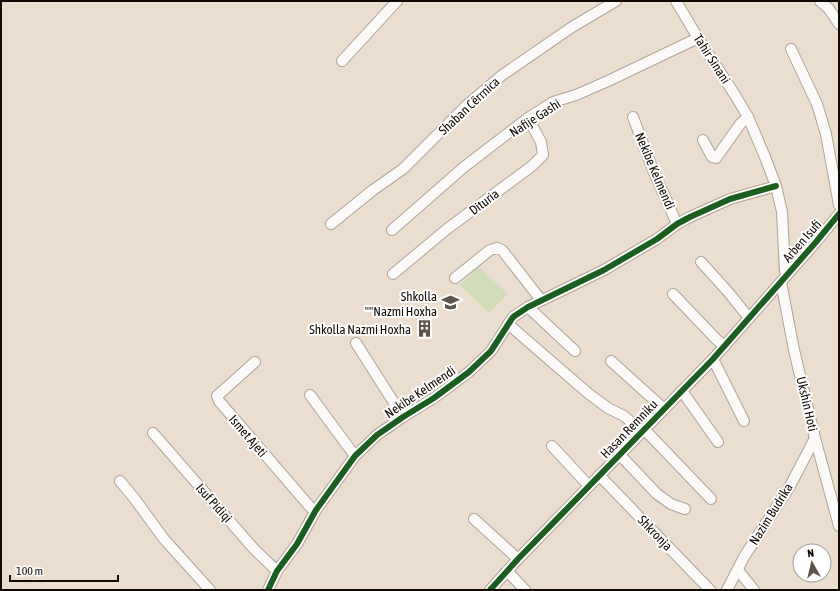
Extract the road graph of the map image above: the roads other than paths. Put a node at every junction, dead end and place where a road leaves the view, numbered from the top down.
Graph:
1 (397, 1) edge
2 (616, 1) edge
3 (676, 1) edge
4 (820, 1) edge
5 (839, 24) edge
6 (698, 38) junction
7 (791, 50) dead end
8 (342, 61) dead end
9 (633, 117) dead end
10 (528, 118) junction
11 (748, 118) junction
12 (704, 140) dead end
13 (776, 186) junction
14 (839, 206) edge
15 (839, 214) edge
16 (331, 224) dead end
17 (677, 224) junction
18 (392, 230) dead end
19 (701, 262) dead end
20 (393, 274) dead end
21 (455, 278) dead end
22 (784, 278) junction
23 (673, 294) dead end
24 (541, 300) junction
25 (528, 307) junction
26 (748, 318) junction
27 (508, 324) junction
28 (356, 343) dead end
29 (725, 346) junction
30 (575, 351) dead end
31 (713, 359) junction
32 (611, 361) dead end
33 (255, 362) dead end
34 (682, 391) junction
35 (310, 395) dead end
36 (664, 408) junction
37 (402, 417) junction
38 (744, 421) dead end
39 (644, 430) junction
40 (153, 433) dead end
41 (815, 438) junction
42 (718, 442) dead end
43 (552, 446) dead end
44 (620, 455) junction
45 (355, 456) junction
46 (599, 475) junction
47 (120, 482) dead end
48 (589, 486) junction
49 (712, 498) dead end
50 (685, 509) dead end
51 (316, 510) junction
52 (474, 518) dead end
53 (839, 526) edge
54 (518, 558) junction
55 (738, 570) junction
56 (277, 571) junction
57 (507, 571) junction
58 (210, 590) edge
59 (268, 590) edge
60 (490, 590) edge
61 (525, 590) edge
62 (710, 590) edge
63 (727, 590) edge
64 (754, 590) edge

1 - 8 street
2 - 16 street, Shaban Cërrnica
3 - 6 street, Tahir Sinani
4 - 5 street
6 - 10 street, Nafije Gashi
6 - 11 street, Tahir Sinani
7 - 14 street
9 - 17 street, Nekibe Kelmendi
10 - 18 street, Nafije Gashi
10 - 20 street, Dituria
11 - 12 street
11 - 13 street, Tahir Sinani
13 - 17 street, Nekibe Kelmendi
13 - 22 street, Tahir Sinani
15 - 22 street, Arben Isufi
17 - 24 street, Nekibe Kelmendi
19 - 26 street
21 - 24 street
22 - 26 street, Hasan Remniku
22 - 41 street, Ukshin Hoti
23 - 29 street
24 - 25 street, Nekibe Kelmendi
25 - 27 street, Nekibe Kelmendi
25 - 30 street
26 - 29 street, Hasan Remniku
27 - 37 street, Nekibe Kelmendi
27 - 39 street
28 - 37 street, Nekibe Kelmendi
29 - 31 street, Hasan Remniku
31 - 34 street, Hasan Remniku
31 - 38 street
32 - 36 street
33 - 51 street, Ismet Ajeti
34 - 36 street, Hasan Remniku
34 - 42 street
35 - 45 street
36 - 39 street, Hasan Remniku
37 - 45 street, Nekibe Kelmendi
39 - 44 street, Hasan Remniku
39 - 49 street, Hasan Remniku
40 - 56 street, Isuf Pidiqi
41 - 53 street, Ukshin Hoti
41 - 55 street, Nazim Budrika
43 - 48 street
44 - 46 street, Hasan Remniku
44 - 50 street, Hasan Remniku
45 - 51 street, Nekibe Kelmendi
46 - 48 street, Hasan Remniku
46 - 62 street, Shkronja
47 - 58 street
48 - 54 street, Hasan Remniku
51 - 56 street, Nekibe Kelmendi
52 - 54 street
54 - 57 street, Hasan Remniku
55 - 63 street, Nazim Budrika
55 - 64 street
56 - 59 street, Nekibe Kelmendi
57 - 60 street, Hasan Remniku
57 - 61 street

